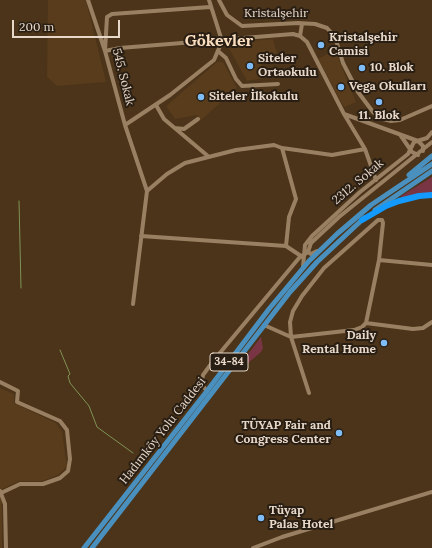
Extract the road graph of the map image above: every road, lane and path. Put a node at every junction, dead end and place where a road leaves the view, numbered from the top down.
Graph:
1 (88, 0) edge
2 (209, 0) edge
3 (218, 0) edge
4 (210, 7) junction
5 (302, 24) junction
6 (300, 36) junction
7 (222, 41) junction
8 (105, 51) junction
9 (218, 51) junction
10 (278, 84) dead end
11 (156, 105) junction
12 (432, 106) edge
13 (344, 114) junction
14 (198, 119) dead end
15 (125, 125) junction
16 (175, 128) junction
17 (432, 132) edge
18 (400, 135) junction
19 (418, 141) junction
20 (432, 142) edge
21 (282, 148) junction
22 (365, 149) junction
23 (411, 149) junction
24 (423, 151) junction
25 (418, 155) junction
26 (209, 156) junction
27 (432, 156) edge
28 (432, 164) edge
29 (432, 171) edge
30 (376, 180) junction
31 (147, 191) junction
32 (390, 191) junction
33 (432, 196) edge
34 (362, 220) junction
35 (141, 236) junction
36 (286, 246) junction
37 (322, 248) junction
38 (304, 254) junction
39 (379, 260) junction
40 (432, 266) edge
41 (302, 269) junction
42 (133, 304) dead end
43 (432, 322) edge
44 (366, 323) junction
45 (264, 325) junction
46 (291, 337) junction
47 (0, 382) edge
48 (207, 391) junction
49 (309, 392) dead end
50 (1, 491) edge
51 (432, 492) edge
52 (6, 548) edge
53 (84, 548) edge
54 (92, 548) edge
55 (253, 548) edge

1 - 8 street
2 - 4 street
3 - 5 street, Kristalşehir
4 - 7 street
4 - 8 street, 545. Sokak
5 - 6 street
5 - 12 street, Kristalşehir
6 - 7 street
6 - 13 street
7 - 8 street
7 - 9 street, 545. Sokak
8 - 15 street, 545. Sokak
9 - 10 street
9 - 11 street, 545. Sokak
11 - 15 street, 545. Sokak
11 - 16 street
13 - 18 street
13 - 22 street
14 - 16 street
15 - 31 street, 545. Sokak
16 - 26 street
17 - 19 street, 2312. Sokak
18 - 19 street
18 - 23 street
19 - 23 street, 2312. Sokak
19 - 24 street
20 - 24 street, 2312. Sokak
21 - 22 street
21 - 26 street
21 - 36 street
22 - 30 street
23 - 25 street
23 - 30 street, 2312. Sokak
24 - 25 street, 2312. Sokak
25 - 38 street, 2312. Sokak
26 - 31 street
27 - 32 main road
28 - 32 main road, Hadımköy Yolu Caddesi / 34-84
29 - 34 main road, Hadımköy Yolu Caddesi / 34-84
30 - 38 street, 2312. Sokak
31 - 35 street
32 - 37 main road, Hadımköy Yolu Caddesi / 34-84
33 - 34 highway
34 - 45 main road, Hadımköy Yolu Caddesi / 34-84
35 - 36 street
35 - 42 street
36 - 38 street
37 - 38 street
37 - 41 main road, Hadımköy Yolu Caddesi / 34-84
38 - 41 street, 2312. Sokak
38 - 48 street, 2312. Sokak
39 - 40 street
39 - 44 street
39 - 46 street
41 - 48 main road, Hadımköy Yolu Caddesi / 34-84
43 - 44 street
44 - 46 street
45 - 46 street
45 - 54 main road, Hadımköy Yolu Caddesi / 34-84
46 - 49 street
47 - 50 street
48 - 53 main road, Hadımköy Yolu Caddesi / 34-84
50 - 52 street
51 - 55 street

